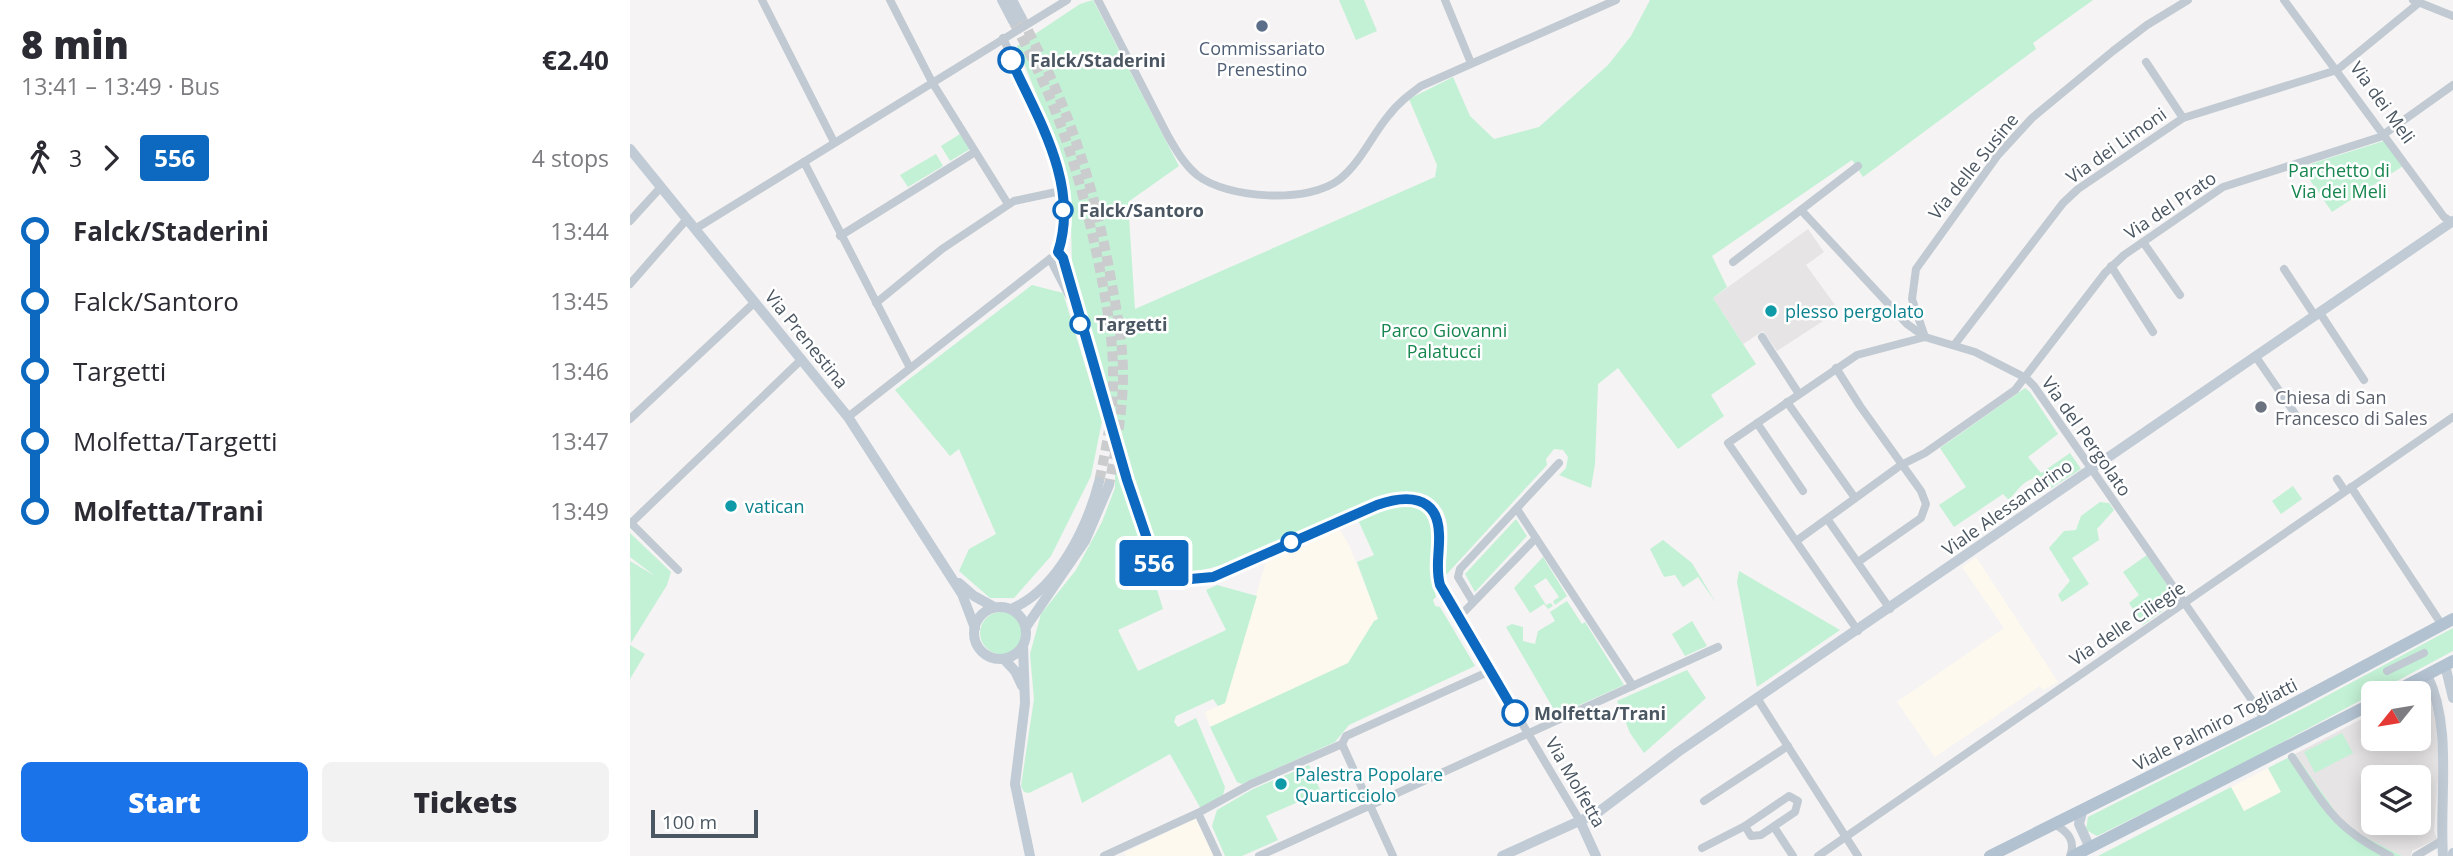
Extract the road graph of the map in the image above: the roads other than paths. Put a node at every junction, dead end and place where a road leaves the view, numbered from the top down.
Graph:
1 (762, 0) edge
2 (890, 0) edge
3 (1002, 0) edge
4 (1012, 0) edge
5 (1067, 0) edge
6 (1098, 0) edge
7 (1445, 0) edge
8 (1616, 0) edge
9 (2188, 0) edge
10 (2284, 0) edge
11 (2416, 1) edge
12 (2453, 16) edge
13 (1003, 38) junction
14 (2146, 62) dead end
15 (1471, 63) junction
16 (2337, 69) junction
17 (932, 82) junction
18 (2453, 85) edge
19 (2183, 118) junction
20 (2386, 134) junction
21 (834, 142) junction
22 (630, 149) edge
23 (975, 152) junction
24 (804, 162) junction
25 (1858, 166) dead end
26 (661, 187) junction
27 (1061, 191) junction
28 (1008, 204) junction
29 (1801, 210) junction
30 (687, 219) junction
31 (630, 221) edge
32 (2453, 222) edge
33 (695, 229) junction
34 (840, 236) junction
35 (2143, 242) junction
36 (1055, 255) junction
37 (1733, 262) dead end
38 (2111, 267) junction
39 (2284, 269) dead end
40 (630, 284) edge
41 (2180, 295) dead end
42 (755, 302) junction
43 (876, 303) junction
44 (2317, 314) junction
45 (2153, 332) dead end
46 (1762, 337) dead end
47 (1925, 337) junction
48 (1955, 344) junction
49 (2256, 357) junction
50 (802, 359) junction
51 (909, 366) junction
52 (1836, 368) junction
53 (2026, 378) junction
54 (2364, 380) dead end
55 (1799, 394) junction
56 (1787, 402) junction
57 (848, 417) junction
58 (2453, 417) edge
59 (2298, 418) dead end
60 (630, 419) edge
61 (1757, 423) junction
62 (1559, 463) dead end
63 (1901, 465) junction
64 (2092, 470) junction
65 (2337, 479) dead end
66 (2348, 489) junction
67 (1803, 491) dead end
68 (1855, 498) junction
69 (1517, 509) junction
70 (1828, 520) junction
71 (631, 523) edge
72 (1536, 538) junction
73 (1799, 539) dead end
74 (942, 562) junction
75 (1858, 562) junction
76 (678, 570) dead end
77 (1473, 602) junction
78 (2185, 603) junction
79 (994, 607) junction
80 (1011, 609) junction
81 (1890, 609) junction
82 (1458, 618) junction
83 (2448, 622) edge
84 (1026, 627) junction
85 (975, 628) junction
86 (1858, 631) junction
87 (1023, 646) junction
88 (1718, 647) dead end
89 (2424, 653) dead end
90 (1004, 660) junction
91 (2449, 663) edge
92 (1490, 671) junction
93 (2386, 671) dead end
94 (2427, 675) junction
95 (2415, 681) edge
96 (1633, 686) junction
97 (1757, 698) junction
98 (2453, 698) edge
99 (1026, 699) junction
100 (2361, 709) edge
101 (2265, 719) junction
102 (1528, 735) junction
103 (1342, 744) junction
104 (1788, 746) junction
105 (2292, 757) dead end
106 (1704, 801) dead end
107 (2448, 801) edge
108 (1370, 806) junction
109 (2082, 812) junction
110 (1198, 813) junction
111 (1580, 821) junction
112 (2056, 825) junction
113 (1745, 826) junction
114 (1774, 827) junction
115 (1845, 835) junction
116 (2443, 841) junction
117 (1702, 848) dead end
118 (2090, 848) junction
119 (2371, 851) edge
120 (1121, 853) edge
121 (1030, 856) edge
122 (1104, 856) edge
123 (1217, 856) edge
124 (1259, 856) edge
125 (1393, 856) edge
126 (1502, 856) edge
127 (1596, 856) edge
128 (1793, 856) edge
129 (1818, 856) edge
130 (1858, 856) edge
131 (1990, 856) edge
132 (2071, 856) edge
133 (2390, 856) edge
134 (2416, 856) edge
135 (2443, 856) edge

1 - 21 street
2 - 17 street
3 - 4 street
5 - 13 street
6 - 15 street
7 - 15 street
8 - 15 street
9 - 47 street, Via delle Susine
10 - 16 street, Via dei Meli
11 - 12 street
11 - 16 street, Via dei Limoni
13 - 17 street
13 - 27 street
14 - 19 street
16 - 19 street, Via dei Limoni
16 - 20 street, Via dei Meli
17 - 21 street
17 - 23 street
18 - 20 street, Via del Prato
19 - 48 street, Via dei Limoni
20 - 32 street, Via dei Meli
20 - 35 street, Via del Prato
21 - 24 street
22 - 26 street, Via Prenestina
23 - 28 street
23 - 34 street
24 - 33 street
24 - 34 street
25 - 29 street
26 - 30 street, Via Prenestina
26 - 31 street
27 - 28 street
27 - 36 street
28 - 43 street
29 - 37 street
29 - 47 street
30 - 33 street, Via Prenestina
30 - 40 street
32 - 44 street, Viale Alessandrino
33 - 42 street, Via Prenestina
34 - 43 street
35 - 38 street, Via del Prato
35 - 41 street
36 - 51 street
36 - 82 street, Via Molfetta
38 - 45 street
38 - 53 street, Via del Prato
39 - 44 street
42 - 50 street, Via Prenestina
42 - 60 street
43 - 51 street
44 - 49 street, Viale Alessandrino
44 - 54 street
46 - 55 street
47 - 48 street, Via del Pergolato
47 - 52 street, Via del Pergolato
48 - 53 street, Via del Pergolato
49 - 59 street
49 - 64 street, Viale Alessandrino
50 - 57 street, Via Prenestina
50 - 71 street
51 - 57 street
52 - 55 street, Via del Pergolato
52 - 63 street
53 - 63 street, Via del Prato
53 - 64 street, Via del Pergolato
55 - 56 street, Via del Pergolato
56 - 61 street, Via del Pergolato
56 - 68 street
57 - 74 street, Via Prenestina
58 - 66 street, Via delle Ciliegie
61 - 67 street
61 - 86 street, Via del Pergolato
62 - 69 street
63 - 68 street, Via del Prato
63 - 75 street
64 - 78 street, Via del Pergolato
64 - 81 street, Viale Alessandrino
65 - 66 street
66 - 78 street, Via delle Ciliegie
66 - 83 street
68 - 70 street, Via del Prato
69 - 72 street
69 - 77 street
70 - 73 street, Via del Prato
70 - 75 street
71 - 76 street
72 - 77 street
72 - 96 street
74 - 79 street, Via Prenestina
74 - 85 street, Via Prenestina
75 - 81 street
77 - 82 street
78 - 101 street, Via del Pergolato
78 - 115 street, Via delle Ciliegie
79 - 80 street
79 - 85 street
80 - 84 street
80 - 84 street
81 - 86 street, Viale Alessandrino
82 - 92 street, Via Molfetta
83 - 101 main road, Viale Palmiro Togliatti
84 - 87 street
85 - 90 street
86 - 97 street, Viale Alessandrino
87 - 90 street
87 - 99 street
88 - 96 street
89 - 93 street
90 - 99 street
91 - 94 main road
91 - 98 street
92 - 102 street, Via Molfetta
92 - 103 street
94 - 95 main road
94 - 107 street
96 - 102 street
97 - 104 street
97 - 111 street, Viale Alessandrino
99 - 121 street
100 - 118 main road
101 - 109 main road, Viale Palmiro Togliatti
102 - 108 street
102 - 111 street, Via Molfetta
103 - 108 street
103 - 110 street
104 - 106 street
104 - 115 street
105 - 119 street
107 - 116 street
108 - 124 street
108 - 125 street
109 - 112 main road, Viale Palmiro Togliatti
109 - 118 street
110 - 120 street
110 - 123 street
111 - 126 street, Viale Alessandrino
111 - 127 street, Via Molfetta
112 - 131 main road, Viale Palmiro Togliatti
112 - 132 street
113 - 114 street
113 - 114 street
113 - 117 street
114 - 128 street
115 - 129 street, Via delle Ciliegie
115 - 130 street
116 - 134 street
116 - 135 street
118 - 132 main road
119 - 133 street
120 - 122 street

